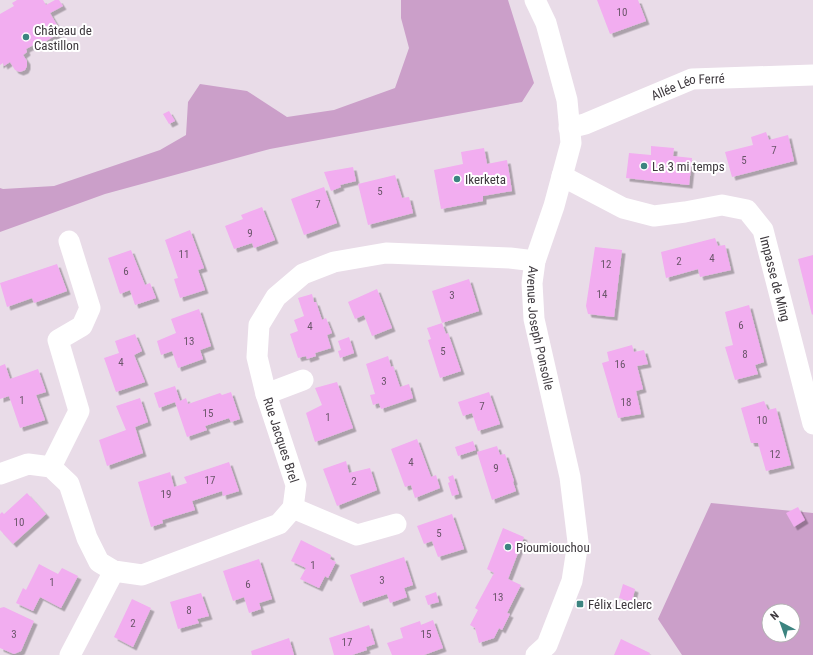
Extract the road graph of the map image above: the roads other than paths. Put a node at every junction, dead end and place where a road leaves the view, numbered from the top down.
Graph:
1 (535, 0) edge
2 (813, 75) edge
3 (569, 128) junction
4 (562, 176) junction
5 (69, 241) dead end
6 (535, 261) junction
7 (303, 380) dead end
8 (266, 394) junction
9 (813, 424) edge
10 (51, 467) junction
11 (0, 474) edge
12 (293, 508) junction
13 (396, 524) dead end
14 (114, 571) junction
15 (70, 655) edge
16 (536, 655) edge

1 - 3 street, Avenue Joseph Ponsolle
2 - 3 street, Allée Léo Ferré
3 - 4 street, Avenue Joseph Ponsolle
4 - 6 street, Avenue Joseph Ponsolle
4 - 9 street, Impasse de Ming
5 - 10 street
6 - 8 street, Rue Jacques Brel
6 - 16 street, Avenue Joseph Ponsolle
7 - 8 street
8 - 12 street, Rue Jacques Brel
10 - 11 street
10 - 14 street
12 - 13 street
12 - 14 street
14 - 15 street

